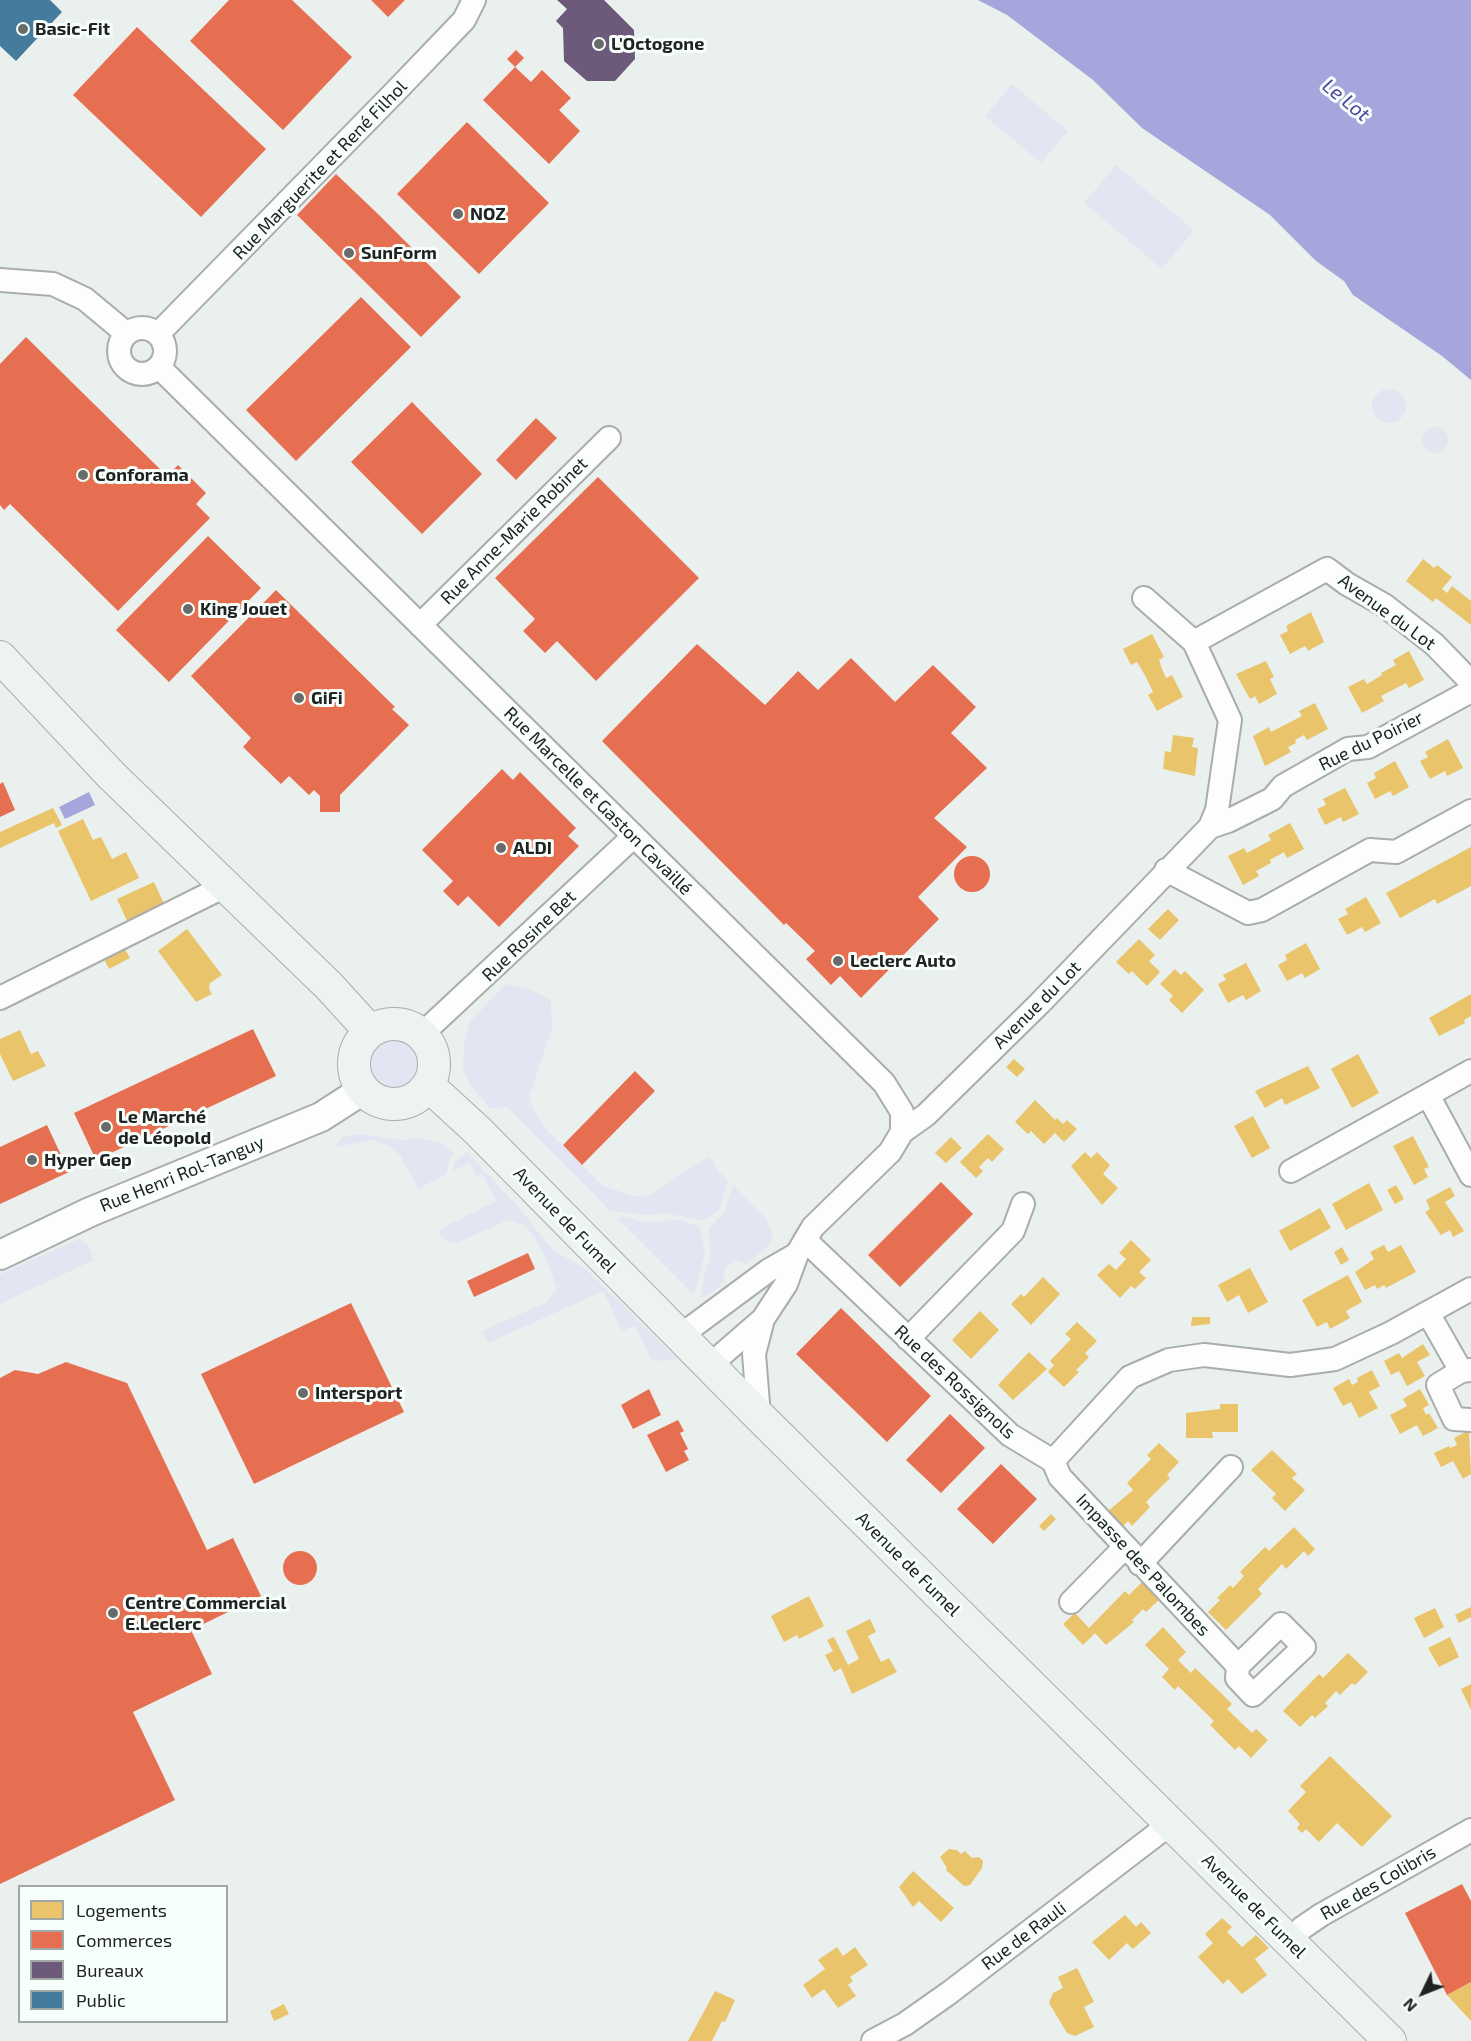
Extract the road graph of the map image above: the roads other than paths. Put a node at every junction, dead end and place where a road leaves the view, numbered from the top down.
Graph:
1 (474, 0) edge
2 (0, 280) edge
3 (127, 334) junction
4 (158, 334) junction
5 (159, 367) junction
6 (609, 438) dead end
7 (1143, 598) dead end
8 (420, 625) junction
9 (1194, 642) junction
10 (0, 657) edge
11 (1471, 682) edge
12 (1471, 691) edge
13 (1471, 811) edge
14 (1210, 826) junction
15 (634, 836) junction
16 (1166, 870) junction
17 (225, 886) junction
18 (0, 998) edge
19 (370, 1031) junction
20 (422, 1034) junction
21 (1471, 1071) edge
22 (429, 1086) junction
23 (363, 1090) junction
24 (1428, 1095) junction
25 (902, 1132) junction
26 (1291, 1171) dead end
27 (1471, 1175) edge
28 (1023, 1204) dead end
29 (801, 1247) junction
30 (0, 1255) edge
31 (1471, 1289) edge
32 (1428, 1313) junction
33 (763, 1320) junction
34 (680, 1336) junction
35 (908, 1339) junction
36 (710, 1365) junction
37 (1466, 1371) edge
38 (759, 1416) junction
39 (1471, 1420) edge
40 (1053, 1461) junction
41 (1231, 1467) dead end
42 (1124, 1548) junction
43 (1140, 1564) junction
44 (1071, 1602) dead end
45 (1238, 1666) dead end
46 (1170, 1824) junction
47 (1471, 1830) edge
48 (1289, 1941) junction
49 (873, 2041) edge
50 (1390, 2041) edge

1 - 4 street, Rue Marguerite et René Filhol
2 - 3 street
3 - 4 street
3 - 5 street
4 - 5 street
5 - 8 street, Rue Marcelle et Gaston Cavaillé
6 - 8 street, Rue Anne-Marie Robinet
7 - 9 street, Avenue du Lot
8 - 15 street, Rue Marcelle et Gaston Cavaillé
9 - 11 street, Avenue du Lot
9 - 14 street, Avenue du Lot
10 - 17 main road
12 - 14 street, Rue du Poirier
13 - 16 street
14 - 16 street, Avenue du Lot
15 - 20 street, Rue Rosine Bet
15 - 25 street, Rue Marcelle et Gaston Cavaillé
16 - 25 street, Avenue du Lot
17 - 18 street
17 - 19 main road
19 - 20 main road
19 - 23 main road
20 - 22 main road
21 - 24 street
22 - 23 main road
22 - 34 main road, Avenue de Fumel
23 - 30 street, Rue Henri Rol-Tanguy
24 - 26 street
24 - 27 street
25 - 29 street
28 - 35 street
29 - 33 street
29 - 34 street
29 - 35 street, Rue des Rossignols
31 - 32 street
32 - 37 street
32 - 40 street
33 - 36 street
33 - 38 street
34 - 36 main road, Avenue de Fumel
35 - 40 street, Rue des Rossignols
36 - 38 main road, Avenue de Fumel
37 - 39 street
38 - 46 main road, Avenue de Fumel
40 - 42 street, Impasse des Palombes
41 - 43 street
42 - 43 street, Impasse des Palombes
42 - 44 street
43 - 45 street, Impasse des Palombes
46 - 48 main road, Avenue de Fumel
46 - 49 street, Rue de Rauli
47 - 48 street, Rue des Colibris
48 - 50 main road, Avenue de Fumel

